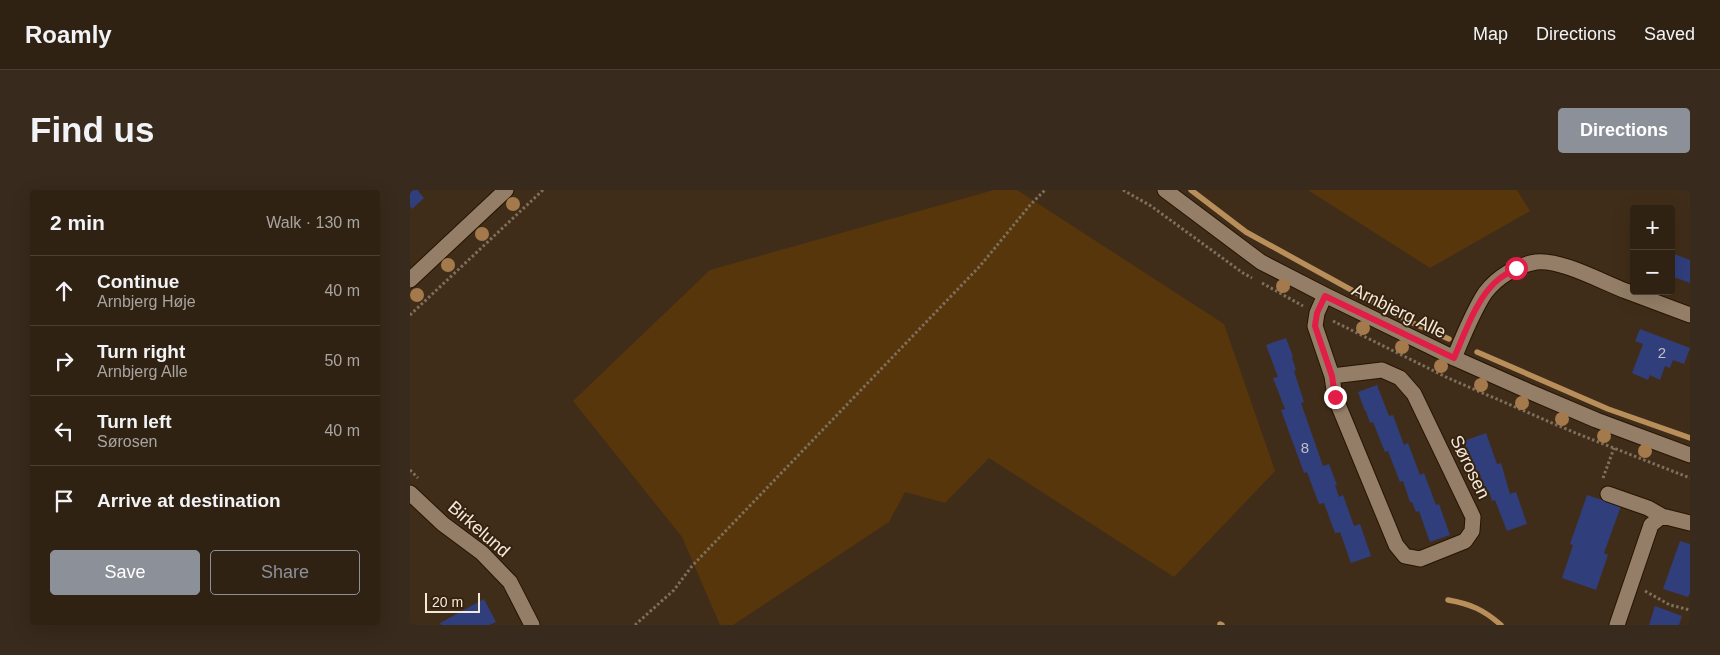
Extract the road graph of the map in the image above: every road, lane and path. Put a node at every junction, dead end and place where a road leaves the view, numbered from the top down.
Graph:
1 (506, 190) edge
2 (543, 190) edge
3 (1045, 190) edge
4 (1165, 190) edge
5 (410, 280) edge
6 (1325, 296) junction
7 (1690, 315) edge
8 (410, 316) edge
9 (1454, 358) junction
10 (1332, 376) junction
11 (1614, 448) dead end
12 (1690, 455) edge
13 (1605, 488) joint
14 (410, 492) edge
15 (1662, 516) junction
16 (1690, 523) edge
17 (1630, 586) junction
18 (1690, 610) edge
19 (532, 625) edge
20 (635, 625) edge
21 (1617, 625) edge

1 - 5 street
2 - 8 path
3 - 20 path
4 - 6 street, Arnbjerg Alle
6 - 9 street, Arnbjerg Alle
6 - 10 street, Sørosen
7 - 9 street
9 - 12 street, Arnbjerg Alle
10 - 10 street, Sørosen
11 - 13 path
13 - 15 street
14 - 19 street, Birkelund
15 - 16 street
15 - 17 street
17 - 18 path
17 - 21 street

